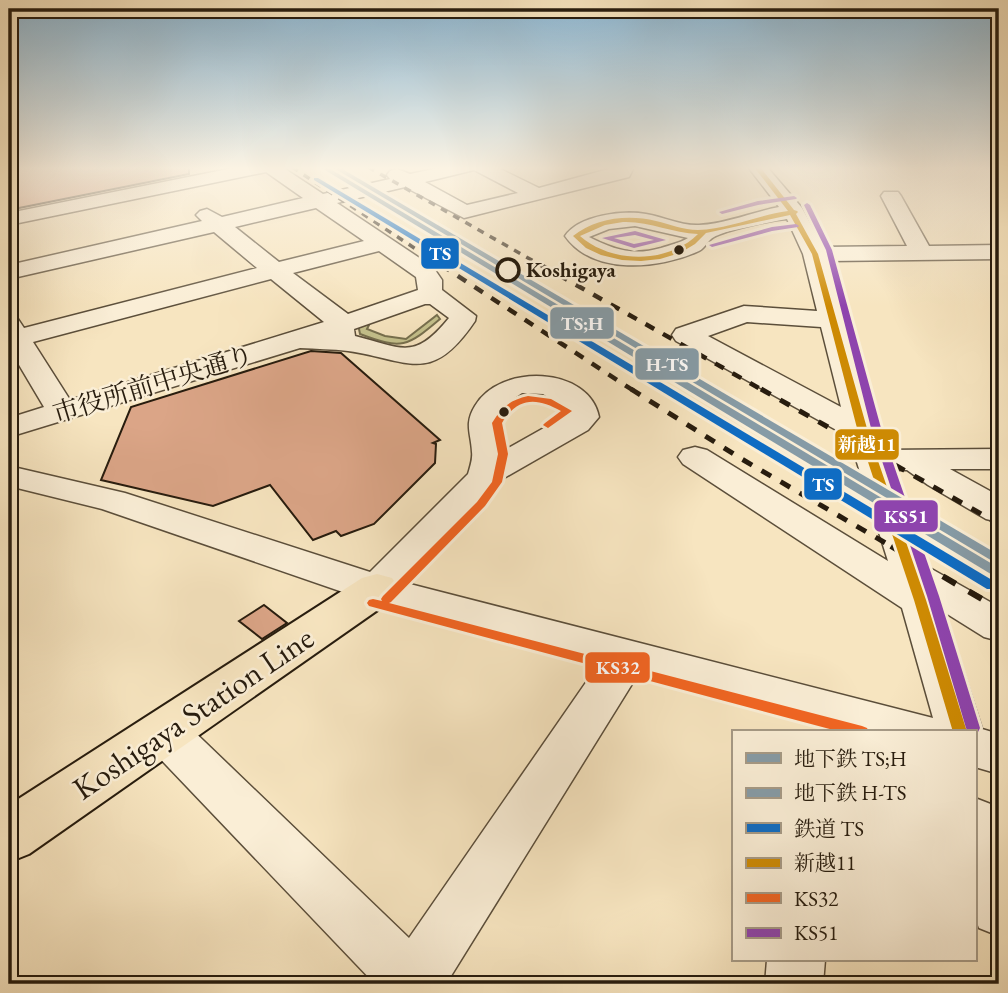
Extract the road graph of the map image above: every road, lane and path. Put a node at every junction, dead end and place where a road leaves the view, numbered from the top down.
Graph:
1 (30, 213) edge
2 (207, 213) edge
3 (265, 213) edge
4 (338, 213) edge
5 (775, 213) edge
6 (795, 213) edge
7 (900, 213) edge
8 (9, 219) edge
9 (218, 224) junction
10 (704, 232) dead end
11 (382, 243) junction
12 (921, 253) junction
13 (815, 254) junction
14 (998, 254) edge
15 (275, 271) junction
16 (9, 272) edge
17 (430, 295) junction
18 (835, 320) junction
19 (346, 332) junction
20 (11, 334) edge
21 (62, 411) junction
22 (9, 428) edge
23 (486, 437) junction
24 (544, 443) junction
25 (868, 446) junction
26 (695, 457) dead end
27 (999, 459) edge
28 (915, 460) junction
29 (485, 475) junction
30 (9, 476) edge
31 (999, 511) edge
32 (916, 588) junction
33 (377, 589) junction
34 (999, 626) edge
35 (626, 657) junction
36 (825, 721) edge
37 (900, 730) edge
38 (959, 730) edge
39 (164, 732) junction
40 (976, 747) edge
41 (999, 754) edge
42 (976, 824) edge
43 (9, 836) edge
44 (997, 898) edge
45 (796, 962) edge
46 (414, 984) edge
47 (794, 984) edge

1 - 8 street
2 - 9 street
3 - 9 street
4 - 11 street
5 - 10 street
6 - 13 street
7 - 12 street
9 - 15 street
9 - 16 street
11 - 15 street
11 - 17 street
12 - 13 street
12 - 14 street
13 - 18 street
15 - 19 street
15 - 20 street
17 - 19 street
17 - 19 street
18 - 25 street
18 - 25 street
19 - 21 street, 市役所前中央通り
20 - 21 street
21 - 22 street, 市役所前中央通り
23 - 24 street
23 - 24 street
23 - 29 street
24 - 29 street
25 - 28 street
25 - 32 street
26 - 32 street
27 - 28 street
28 - 31 street
29 - 33 street
30 - 33 street
32 - 34 street
32 - 38 street
33 - 35 street
33 - 39 main road, Koshigaya Station Line
35 - 36 street
35 - 46 street
36 - 37 street
39 - 43 main road, Koshigaya Station Line
39 - 46 street
40 - 41 street
42 - 44 street
45 - 47 street

